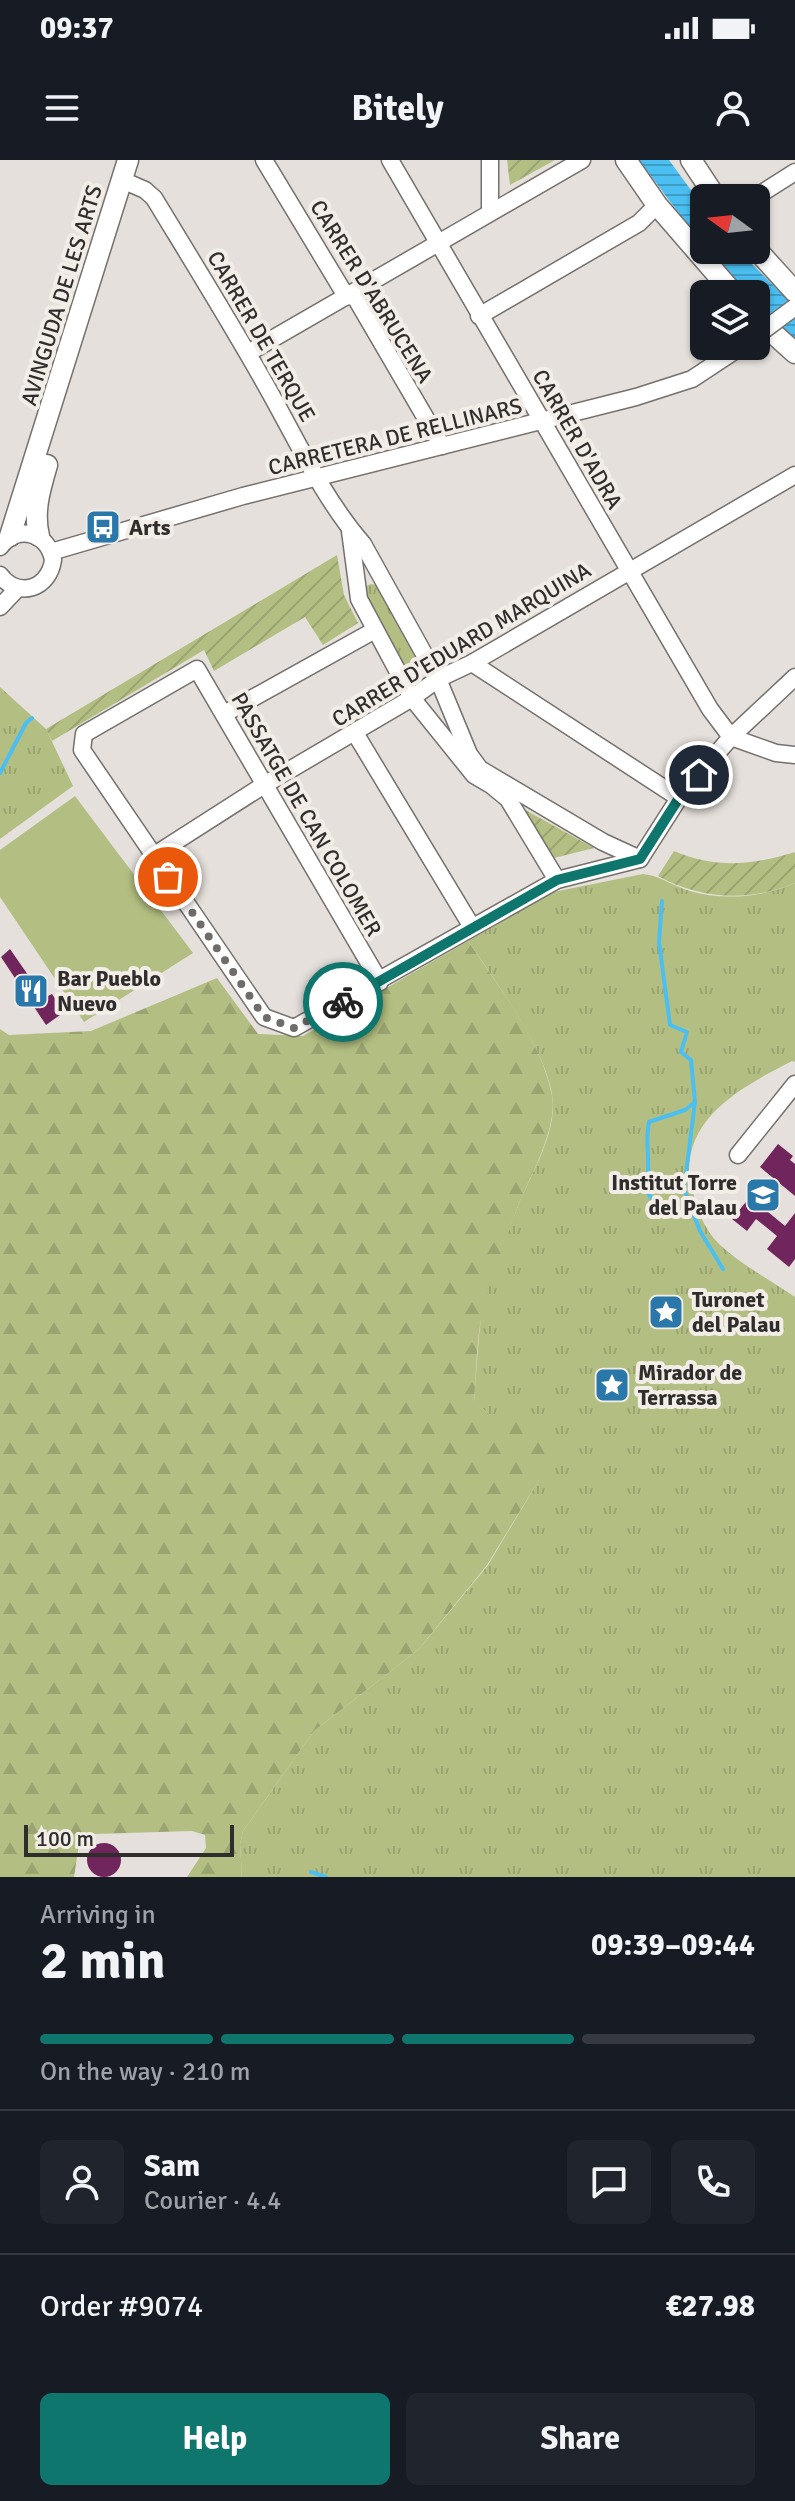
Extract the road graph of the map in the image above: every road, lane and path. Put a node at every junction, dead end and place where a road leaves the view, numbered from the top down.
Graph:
1 (142, 160) edge
2 (264, 160) edge
3 (390, 160) edge
4 (490, 160) edge
5 (582, 160) edge
6 (626, 160) edge
7 (691, 160) edge
8 (795, 172) edge
9 (128, 175) edge
10 (707, 184) edge
11 (770, 188) edge
12 (657, 205) junction
13 (490, 211) junction
14 (438, 242) junction
15 (770, 264) edge
16 (722, 280) edge
17 (795, 292) edge
18 (346, 296) junction
19 (795, 307) edge
20 (479, 316) junction
21 (770, 326) edge
22 (770, 331) edge
23 (248, 353) junction
24 (795, 353) edge
25 (721, 360) edge
26 (544, 422) junction
27 (442, 446) junction
28 (795, 475) edge
29 (317, 477) junction
30 (349, 529) junction
31 (5, 542) edge
32 (45, 544) junction
33 (629, 571) junction
34 (0, 576) edge
35 (382, 582) junction
36 (357, 587) junction
37 (18, 588) junction
38 (0, 607) edge
39 (375, 630) junction
40 (472, 663) junction
41 (795, 677) edge
42 (438, 679) junction
43 (412, 698) junction
44 (224, 714) junction
45 (355, 733) junction
46 (731, 737) junction
47 (795, 755) edge
48 (264, 785) junction
49 (679, 798) junction
50 (153, 856) junction
51 (640, 859) junction
52 (557, 880) junction
53 (472, 927) junction
54 (380, 982) junction
55 (795, 1084) edge
56 (738, 1155) dead end

1 - 9 main road, AVINGUDA DE LES ARTS
2 - 18 street, CARRER D'ABRUCENA
3 - 14 street, CARRER D'ADRA
4 - 13 street
5 - 13 street
6 - 12 main road
7 - 10 main road
8 - 11 street
9 - 23 street, CARRER DE TERQUE
9 - 31 main road, AVINGUDA DE LES ARTS
9 - 32 main road, AVINGUDA DE LES ARTS
12 - 16 main road
12 - 20 street
13 - 14 street
14 - 18 street
14 - 20 street, CARRER D'ADRA
15 - 17 main road
18 - 23 street
18 - 27 street, CARRER D'ABRUCENA
19 - 21 street, bridge
20 - 26 street, CARRER D'ADRA
22 - 24 main road
23 - 29 street, CARRER DE TERQUE
25 - 26 street, CARRETERA DE RELLINARS
26 - 27 street, CARRETERA DE RELLINARS
26 - 33 street, CARRER D'ADRA
27 - 29 street, CARRETERA DE RELLINARS
28 - 33 street, CARRER D'EDUARD MARQUINA
29 - 30 street, CARRER DE TERQUE
29 - 32 street, CARRETERA DE RELLINARS
30 - 35 street, CARRER DE TERQUE
30 - 36 street, CARRER DE TERQUE
31 - 32 street, CARRETERA DE RELLINARS
32 - 37 street
33 - 40 street, CARRER D'EDUARD MARQUINA
33 - 46 street, CARRER D'ADRA
34 - 37 street
35 - 36 street
35 - 42 street, CARRER DE TERQUE
36 - 39 street, CARRER DE TERQUE
37 - 38 street
39 - 43 street, CARRER DE TERQUE
39 - 44 street
40 - 42 street, CARRER D'EDUARD MARQUINA
40 - 49 street
41 - 46 street
42 - 43 street, CARRER D'EDUARD MARQUINA
42 - 51 street, CARRER DE TERQUE
43 - 45 street, CARRER D'EDUARD MARQUINA
43 - 52 street, CARRER DE TERQUE
44 - 48 street, PASSATGE DE CAN COLOMER
44 - 50 street, PASSATGE DE CAN COLOMER
45 - 48 street, CARRER D'EDUARD MARQUINA
45 - 53 street
46 - 47 street
46 - 49 street
48 - 50 street, CARRER D'EDUARD MARQUINA
48 - 54 street, PASSATGE DE CAN COLOMER
49 - 51 street
50 - 54 street
51 - 52 street
52 - 53 street
53 - 54 street
55 - 56 street

